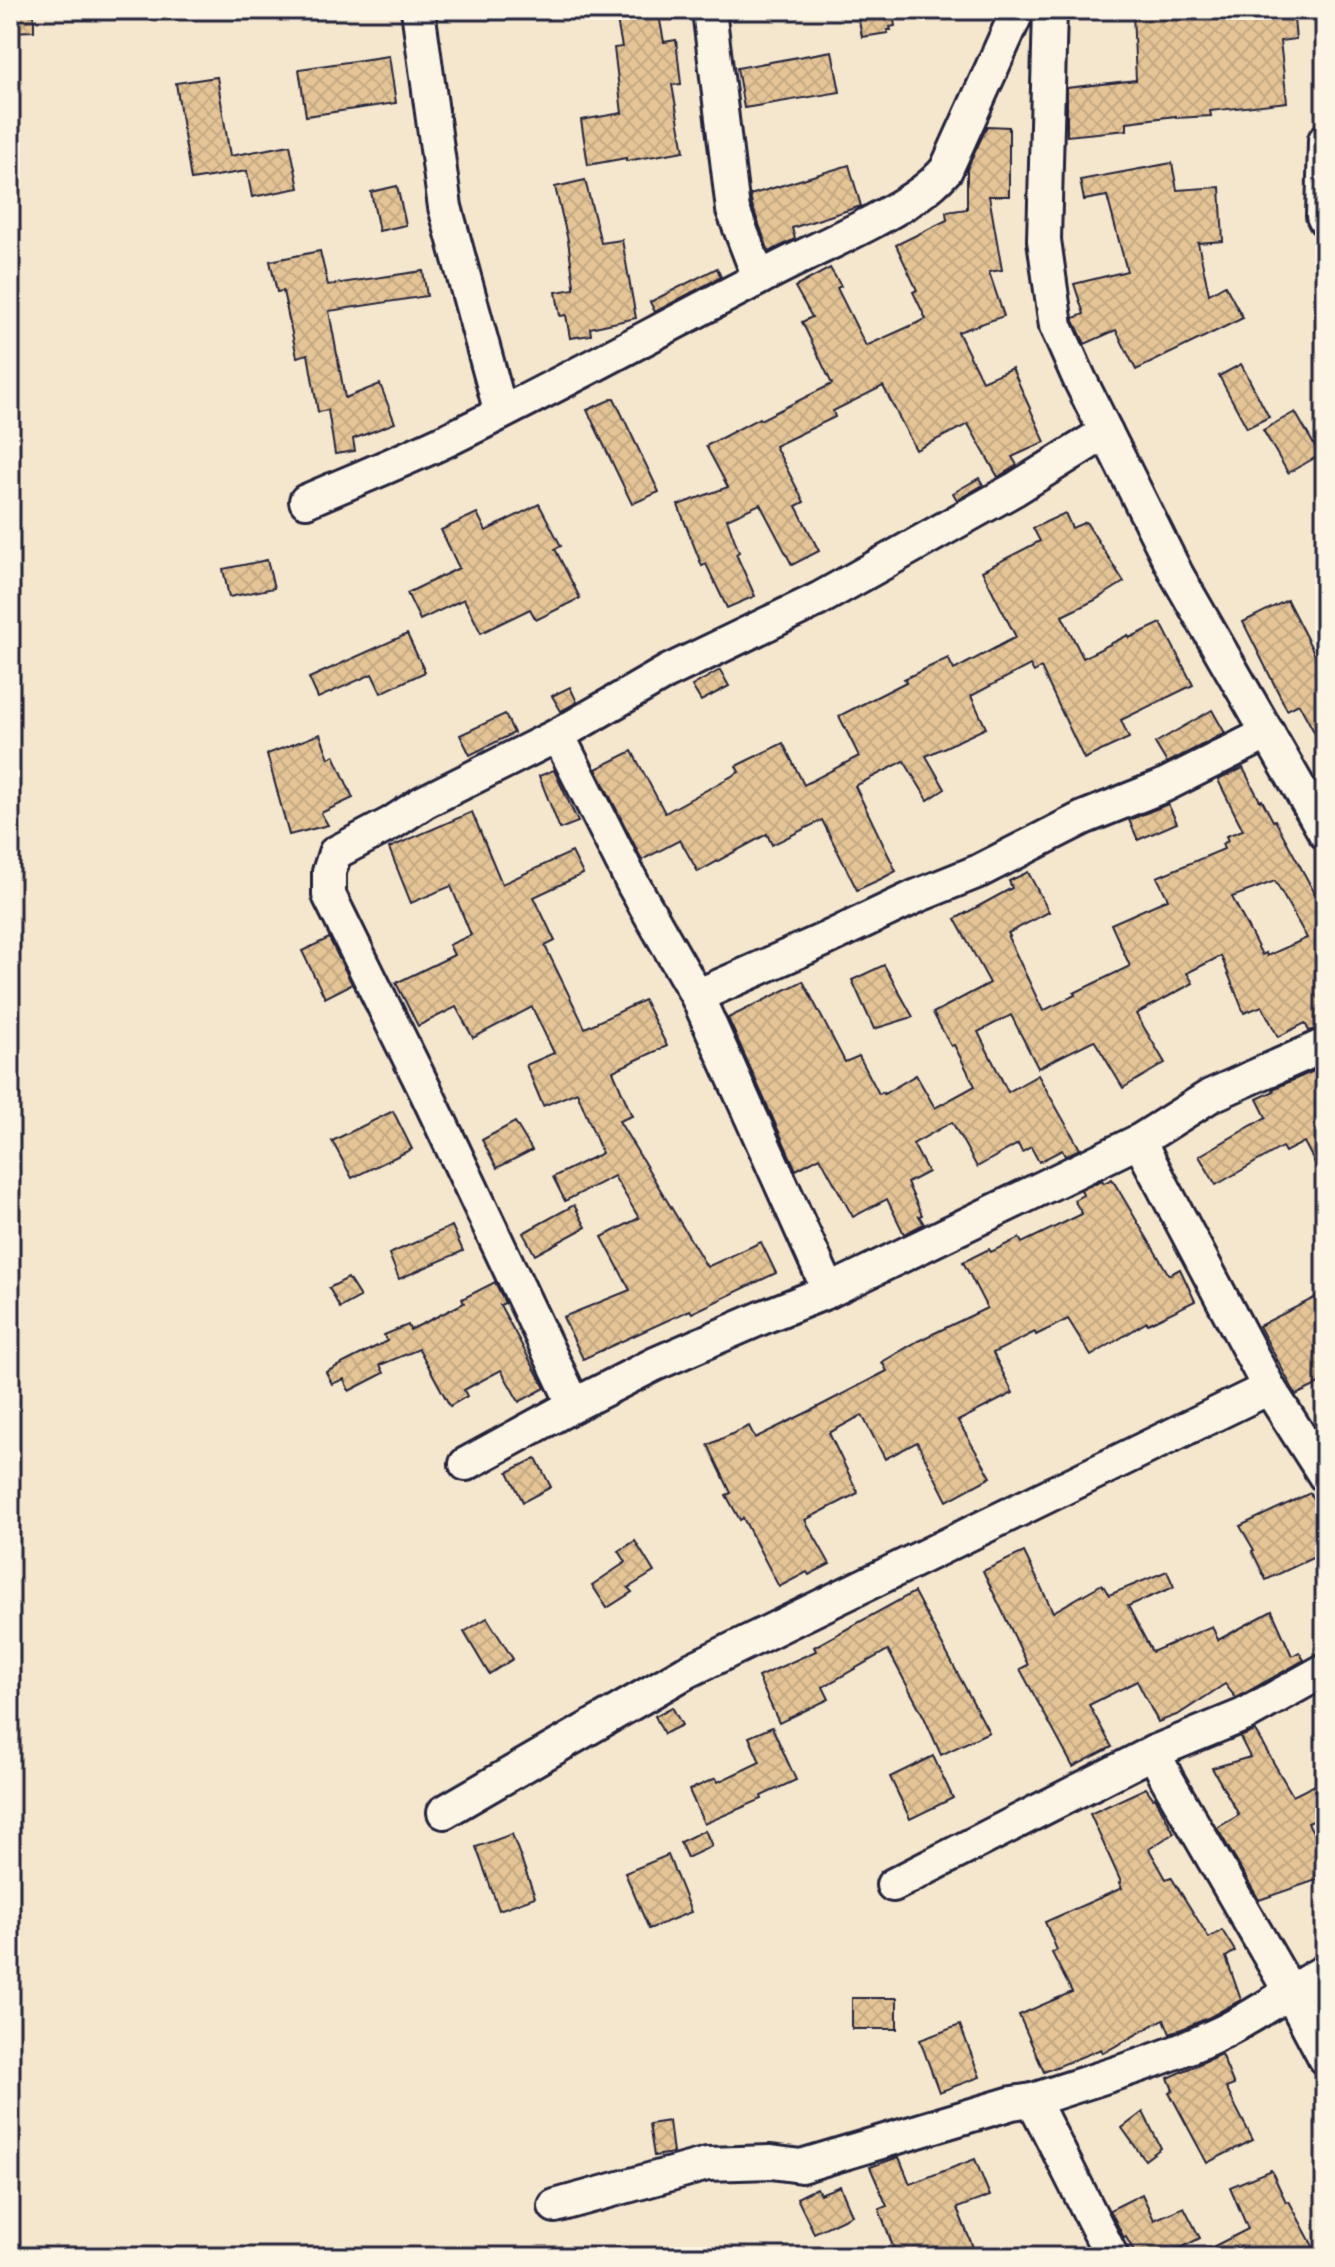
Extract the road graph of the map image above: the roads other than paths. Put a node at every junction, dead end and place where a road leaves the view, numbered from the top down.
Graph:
1 (418, 10) edge
2 (709, 10) edge
3 (1018, 10) edge
4 (1050, 10) edge
5 (1325, 140) edge
6 (1325, 220) edge
7 (759, 278) junction
8 (501, 413) junction
9 (1106, 432) junction
10 (306, 501) dead end
11 (1268, 733) junction
12 (558, 735) junction
13 (1325, 833) edge
14 (697, 996) junction
15 (1325, 1045) edge
16 (1139, 1141) junction
17 (829, 1291) junction
18 (1269, 1388) junction
19 (574, 1405) junction
20 (466, 1464) dead end
21 (1325, 1476) edge
22 (1325, 1670) edge
23 (1154, 1752) junction
24 (444, 1812) dead end
25 (893, 1885) dead end
26 (1325, 1971) edge
27 (1289, 1990) junction
28 (1325, 2058) edge
29 (1033, 2100) junction
30 (555, 2206) dead end
31 (1112, 2257) edge

1 - 8 street
2 - 7 street
3 - 7 street
4 - 9 street
5 - 6 street
7 - 8 street
8 - 10 street
9 - 11 street
9 - 12 street
11 - 13 street
11 - 14 street
12 - 14 street
12 - 19 street
14 - 17 street
15 - 16 street
16 - 17 street
16 - 18 street
17 - 19 street
18 - 21 street
18 - 24 street
19 - 20 street
22 - 23 street
23 - 25 street
23 - 27 street
26 - 27 street
27 - 28 street
27 - 29 street
29 - 30 street
29 - 31 street

